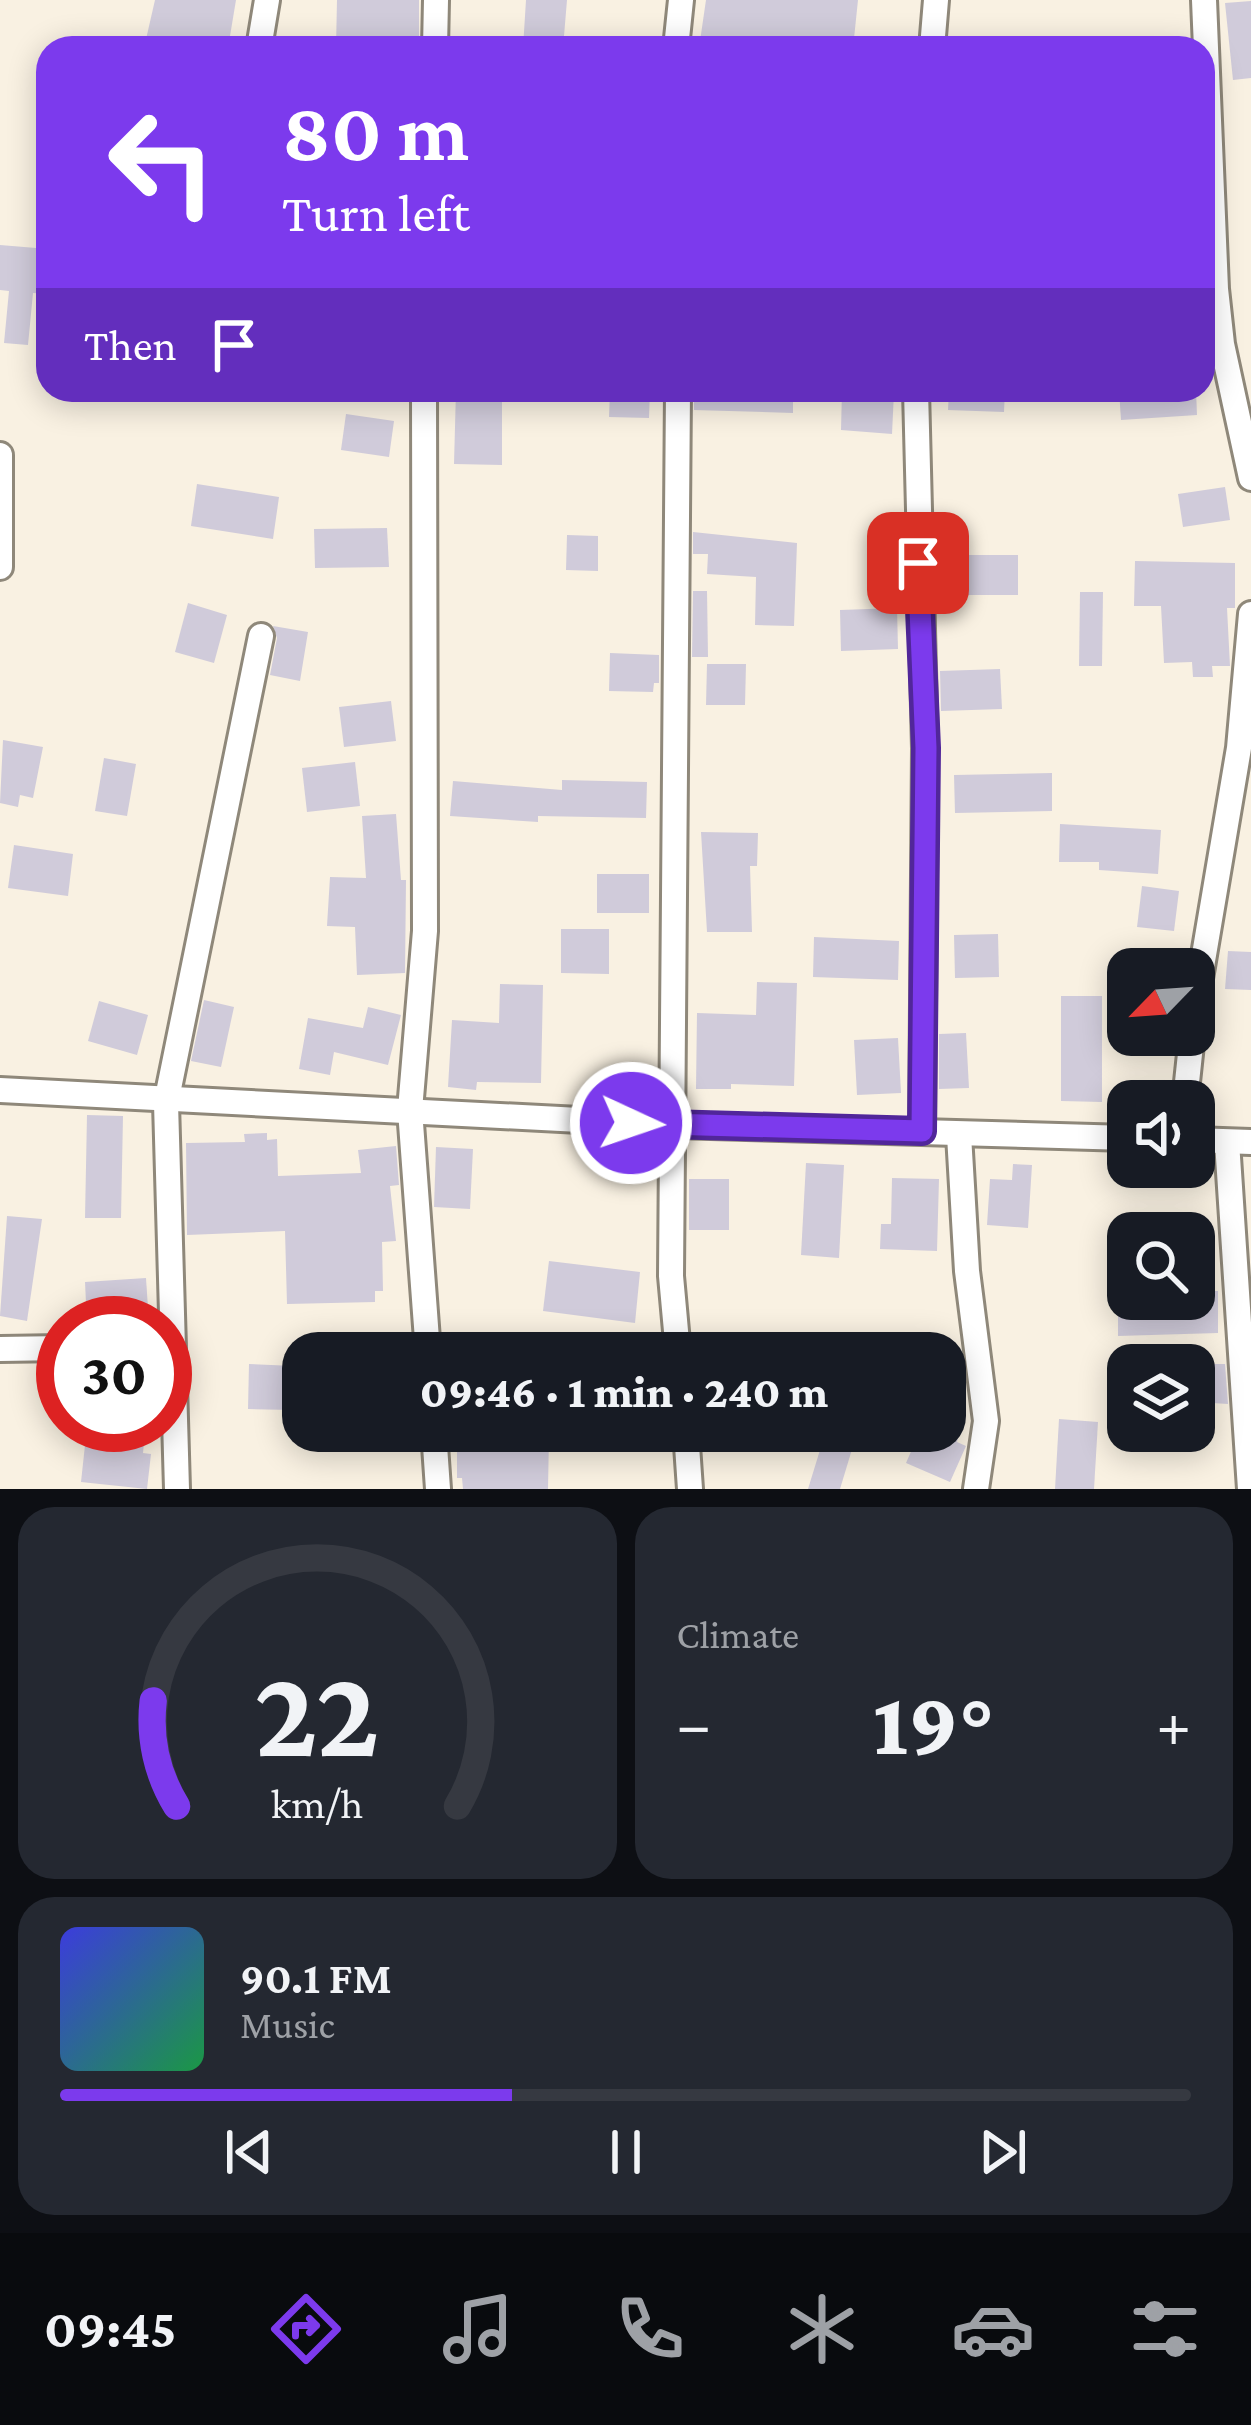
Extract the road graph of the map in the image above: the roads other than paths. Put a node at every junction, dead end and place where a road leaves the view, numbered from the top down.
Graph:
1 (267, 0) edge
2 (436, 0) edge
3 (681, 0) edge
4 (936, 0) edge
5 (1204, 0) edge
6 (261, 36) edge
7 (435, 36) edge
8 (677, 36) edge
9 (933, 36) edge
10 (1205, 36) edge
11 (1215, 266) edge
12 (424, 402) edge
13 (678, 402) edge
14 (916, 402) edge
15 (0, 455) edge
16 (1251, 478) edge
17 (0, 567) edge
18 (1251, 614) edge
19 (261, 636) dead end
20 (1205, 948) edge
21 (0, 1090) edge
22 (166, 1102) junction
23 (410, 1110) junction
24 (675, 1125) junction
25 (922, 1131) junction
26 (959, 1135) junction
27 (1107, 1138) edge
28 (1239, 1142) edge
29 (168, 1296) edge
30 (426, 1332) edge
31 (675, 1332) edge
32 (36, 1348) edge
33 (0, 1349) edge
34 (1248, 1411) edge
35 (175, 1452) edge
36 (435, 1452) edge
37 (687, 1452) edge
38 (177, 1489) edge
39 (438, 1489) edge
40 (690, 1489) edge
41 (976, 1489) edge
42 (1250, 1489) edge

1 - 6 street
2 - 7 street
3 - 8 street
4 - 9 street
5 - 10 street
11 - 16 street
12 - 23 street
13 - 24 street
14 - 25 street
15 - 17 street
18 - 20 street
19 - 22 street
21 - 22 street
22 - 23 street
22 - 29 street
23 - 24 street
23 - 30 street
24 - 25 street
24 - 31 street
25 - 26 street
26 - 27 street
26 - 41 street
28 - 34 street
32 - 33 street
34 - 42 street
35 - 38 street
36 - 39 street
37 - 40 street

